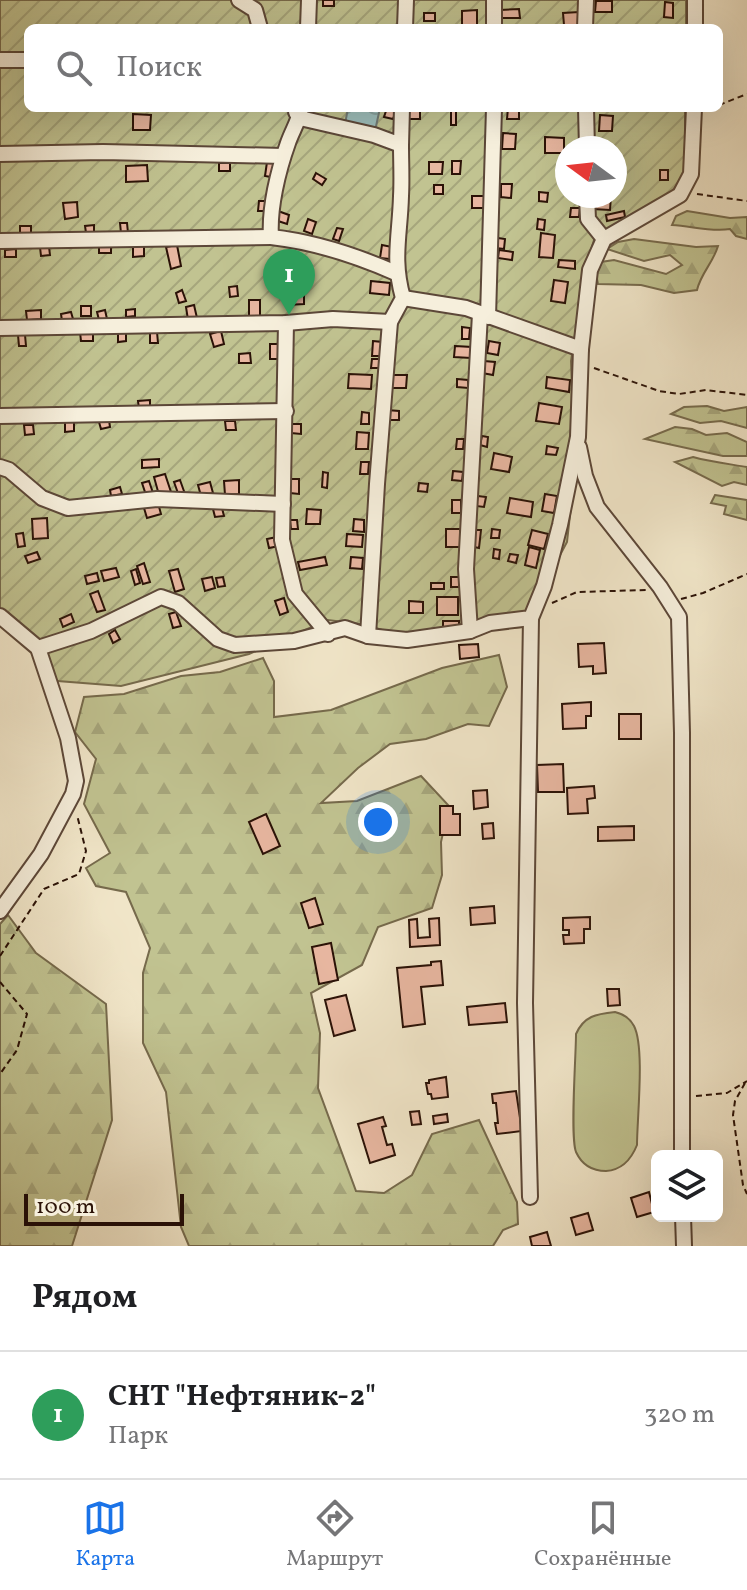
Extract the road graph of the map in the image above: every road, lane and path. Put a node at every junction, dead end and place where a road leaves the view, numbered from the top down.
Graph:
1 (239, 0) edge
2 (309, 0) edge
3 (406, 0) edge
4 (494, 0) edge
5 (586, 0) edge
6 (695, 0) edge
7 (259, 24) edge
8 (308, 24) edge
9 (405, 24) edge
10 (494, 24) edge
11 (585, 24) edge
12 (695, 24) edge
13 (0, 60) edge
14 (24, 60) edge
15 (747, 94) edge
16 (723, 103) edge
17 (298, 112) edge
18 (301, 112) edge
19 (402, 112) edge
20 (494, 112) edge
21 (586, 112) edge
22 (694, 112) edge
23 (587, 136) edge
24 (401, 145) junction
25 (0, 154) edge
26 (283, 156) junction
27 (681, 192) junction
28 (747, 201) edge
29 (588, 208) edge
30 (271, 237) junction
31 (604, 239) junction
32 (0, 241) edge
33 (396, 273) junction
34 (403, 298) junction
35 (484, 316) junction
36 (390, 322) junction
37 (286, 323) junction
38 (0, 328) edge
39 (581, 357) junction
40 (747, 395) edge
41 (286, 411) junction
42 (0, 416) edge
43 (578, 437) junction
44 (0, 467) edge
45 (283, 504) junction
46 (746, 574) edge
47 (747, 582) edge
48 (660, 587) junction
49 (670, 602) junction
50 (547, 605) dead end
51 (0, 616) edge
52 (531, 618) junction
53 (470, 631) junction
54 (328, 634) junction
55 (368, 636) junction
56 (38, 648) junction
57 (72, 797) junction
58 (0, 911) edge
59 (0, 956) edge
60 (0, 982) edge
61 (0, 1074) edge
62 (746, 1082) edge
63 (681, 1096) junction
64 (682, 1150) edge
65 (747, 1194) edge
66 (530, 1197) dead end
67 (683, 1222) edge
68 (684, 1246) edge

1 - 7 street
2 - 8 street
3 - 9 street
4 - 10 street
5 - 11 street
6 - 12 street
13 - 14 street
15 - 16 path
17 - 26 street
18 - 24 street
19 - 24 street
20 - 35 street
21 - 23 street
22 - 27 street
24 - 33 street
25 - 26 street
26 - 30 street
27 - 28 path
27 - 31 street
29 - 31 street
30 - 32 street
30 - 33 street
31 - 39 street
33 - 34 street
34 - 35 street
34 - 36 street
35 - 39 street
35 - 53 street
36 - 37 street
36 - 55 street
37 - 38 street
37 - 41 street
39 - 40 path
39 - 43 street
41 - 42 street
41 - 45 street
43 - 48 street
43 - 52 street
44 - 45 street
45 - 54 street
46 - 47 path
46 - 49 path
48 - 49 street
48 - 50 path
49 - 63 street
51 - 56 street
52 - 53 street
52 - 66 street
53 - 55 street
54 - 55 street
54 - 56 street
56 - 57 street
57 - 58 street
57 - 59 path
60 - 61 path
62 - 63 path
62 - 65 path
63 - 64 street
67 - 68 street

